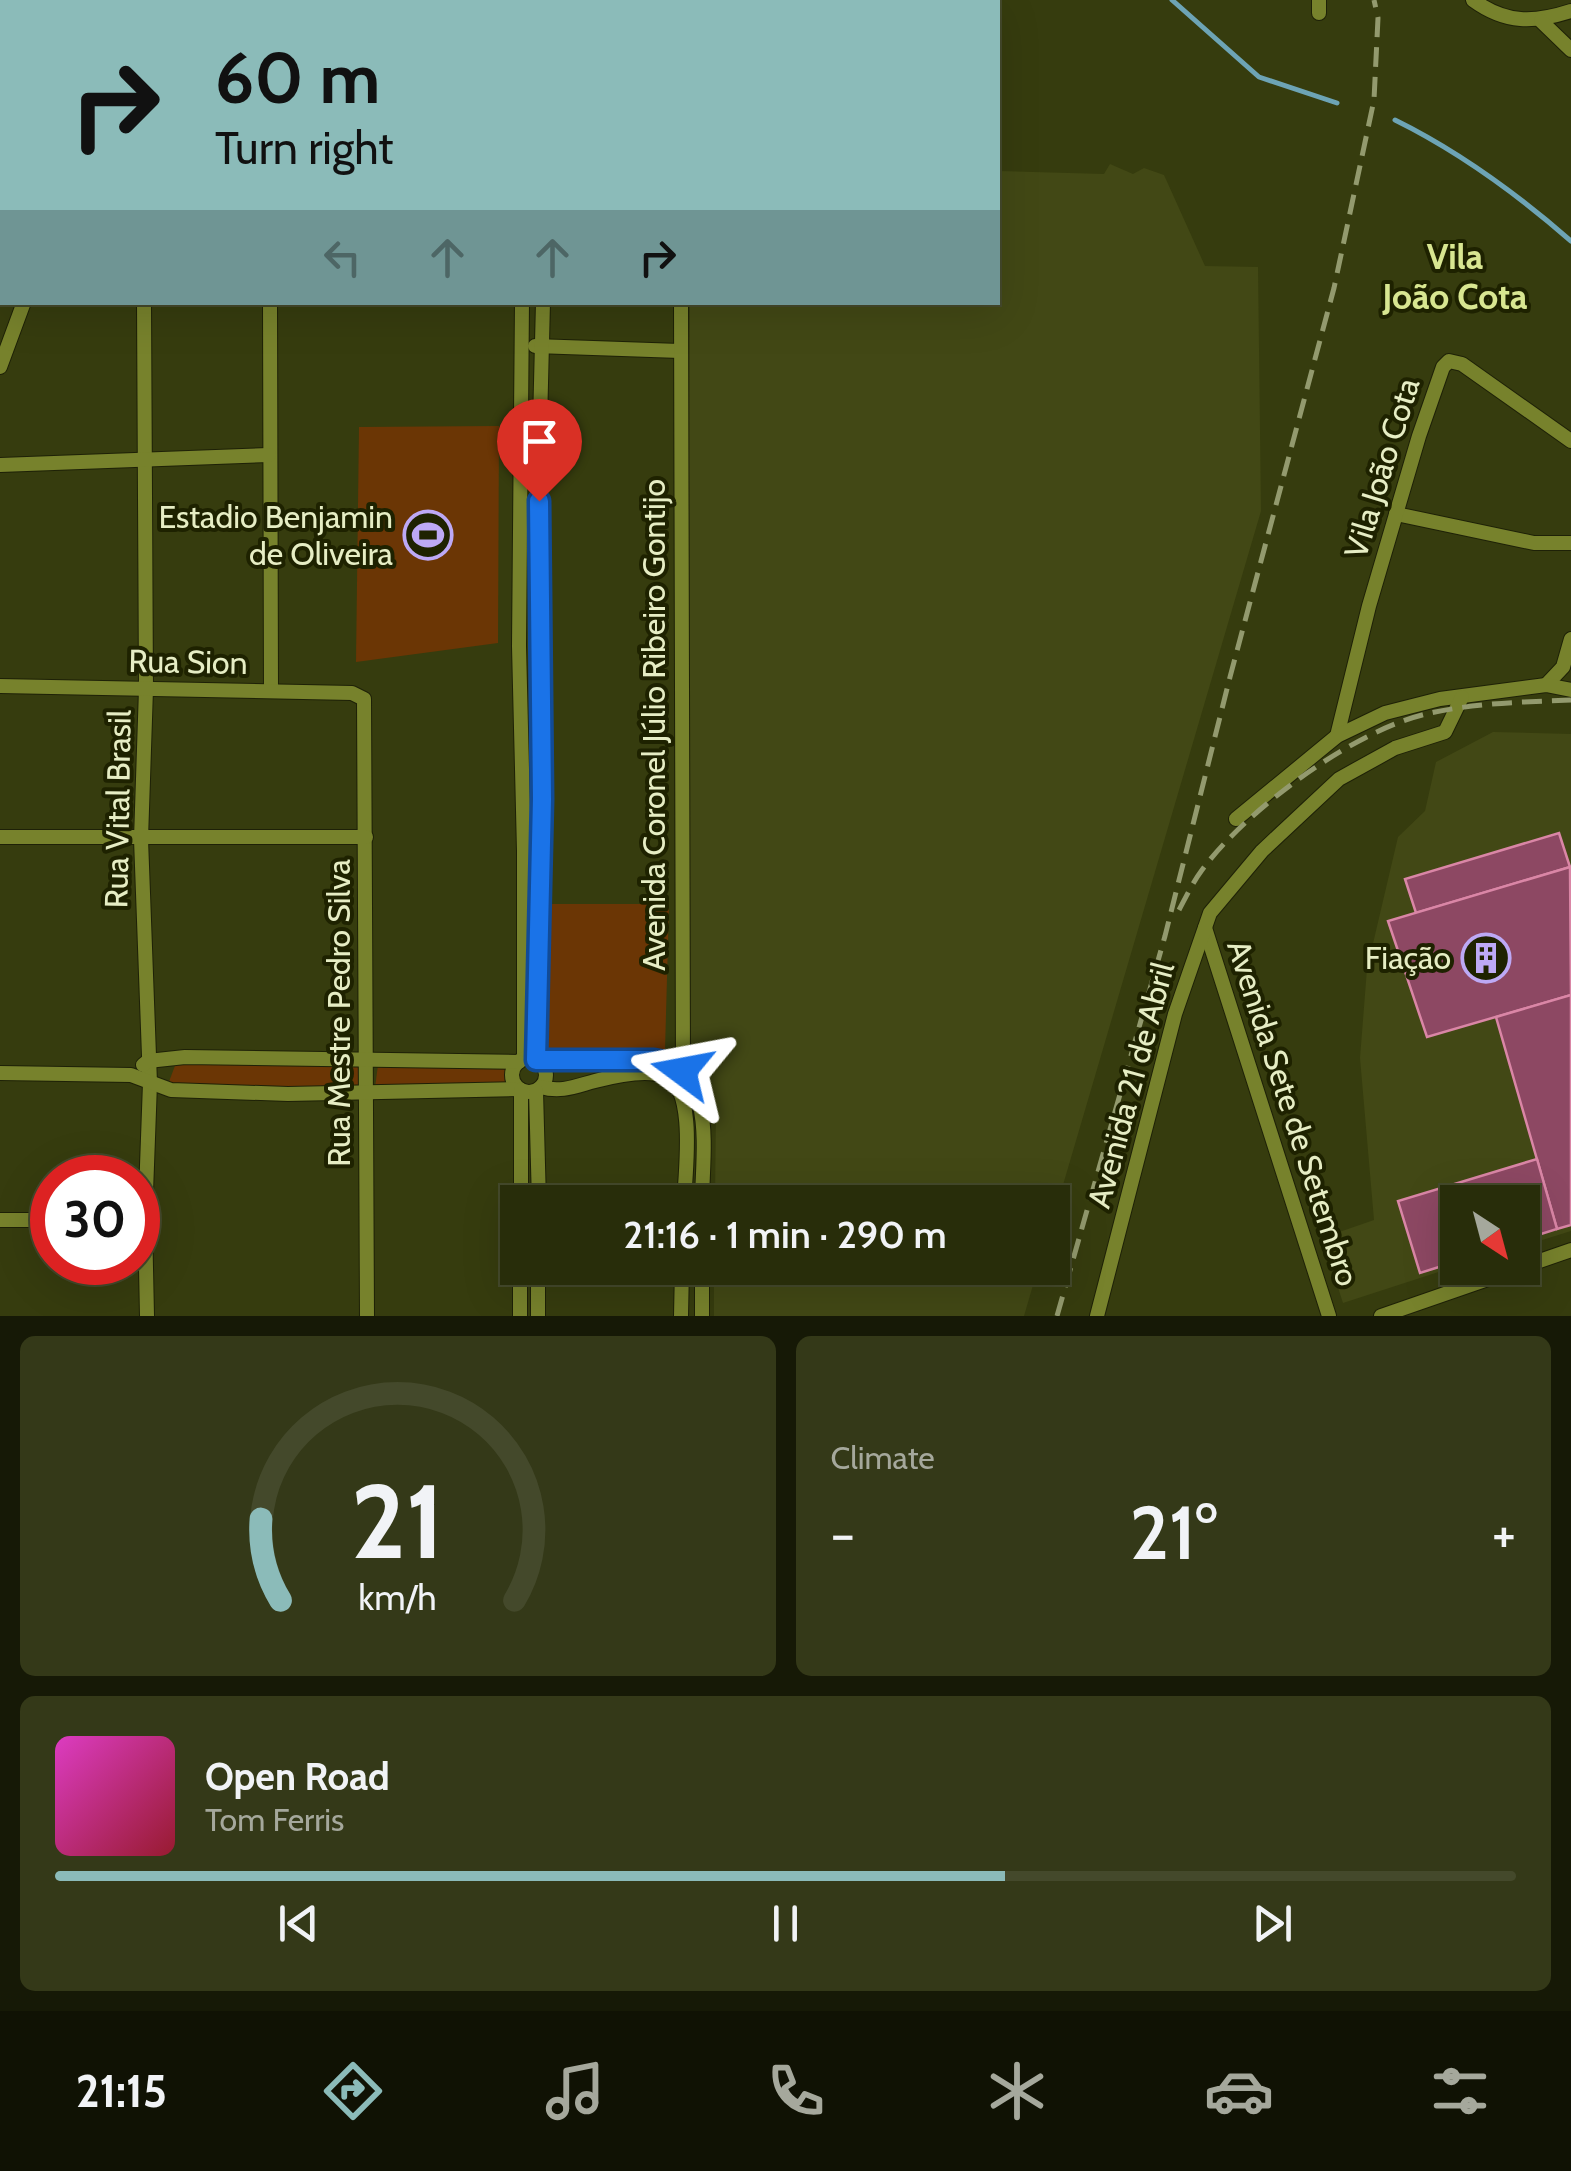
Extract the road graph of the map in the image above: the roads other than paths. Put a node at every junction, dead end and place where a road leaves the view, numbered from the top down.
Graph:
1 (1473, 0) edge
2 (1571, 11) edge
3 (1540, 21) junction
4 (1571, 50) edge
5 (23, 305) edge
6 (144, 305) edge
7 (270, 305) edge
8 (522, 305) edge
9 (543, 305) edge
10 (681, 305) edge
11 (522, 346) junction
12 (543, 347) junction
13 (680, 351) junction
14 (0, 366) edge
15 (1571, 440) edge
16 (269, 455) junction
17 (146, 459) junction
18 (0, 465) edge
19 (1396, 514) junction
20 (1571, 543) edge
21 (1571, 639) edge
22 (1546, 685) junction
23 (0, 686) edge
24 (146, 688) junction
25 (271, 690) junction
26 (1571, 690) edge
27 (1462, 697) junction
28 (366, 709) joint
29 (1337, 736) junction
30 (1236, 819) dead end
31 (366, 836) junction
32 (0, 837) edge
33 (142, 839) junction
34 (524, 851) junction
35 (541, 851) junction
36 (1205, 927) junction
37 (367, 1059) junction
38 (529, 1060) junction
39 (148, 1061) junction
40 (682, 1071) junction
41 (0, 1072) edge
42 (130, 1075) junction
43 (150, 1083) junction
44 (529, 1089) junction
45 (680, 1091) junction
46 (366, 1094) junction
47 (145, 1155) edge
48 (521, 1185) edge
49 (537, 1185) edge
50 (684, 1185) edge
51 (702, 1185) edge
52 (0, 1220) edge
53 (30, 1220) edge
54 (1571, 1250) edge
55 (1540, 1261) edge
56 (146, 1285) edge
57 (520, 1285) edge
58 (538, 1285) edge
59 (1470, 1285) edge
60 (702, 1286) joint
61 (682, 1287) joint
62 (148, 1316) edge
63 (368, 1316) edge
64 (520, 1316) edge
65 (538, 1316) edge
66 (682, 1316) edge
67 (702, 1316) edge
68 (1097, 1316) edge
69 (1330, 1316) edge
70 (1381, 1316) edge

1 - 3 street
2 - 3 street
3 - 4 street
5 - 14 street
6 - 17 street, Rua Vital Brasil
7 - 16 street
8 - 11 street
9 - 12 street
10 - 13 street, Avenida Coronel Júlio Ribeiro Gontijo
11 - 12 street
11 - 34 street
12 - 13 street
12 - 35 street
13 - 40 street, Avenida Coronel Júlio Ribeiro Gontijo
15 - 19 street, Vila João Cota
16 - 17 street
16 - 25 street
17 - 18 street
17 - 24 street, Rua Vital Brasil
19 - 20 street
19 - 29 street, Vila João Cota
21 - 22 street
22 - 26 street
22 - 27 street
23 - 24 street, Rua Sion
24 - 25 street, Rua Sion
24 - 33 street, Rua Vital Brasil
25 - 28 street, Rua Sion
27 - 29 street
27 - 36 street, Avenida 21 de Abril
28 - 31 street, Rua Mestre Pedro Silva
29 - 30 street
31 - 33 street
31 - 37 street, Rua Mestre Pedro Silva
32 - 33 street
33 - 39 street, Rua Vital Brasil
34 - 35 street
34 - 38 street
35 - 38 street
36 - 68 street, Avenida 21 de Abril
36 - 69 street, Avenida Sete de Setembro
37 - 38 street
37 - 39 street
37 - 46 street, Rua Mestre Pedro Silva
38 - 40 street
38 - 44 street
38 - 44 street
39 - 42 street
39 - 43 street, Rua Vital Brasil
40 - 45 street
40 - 51 street, Avenida Coronel Júlio Ribeiro Gontijo
41 - 42 street
42 - 43 street
43 - 46 street
43 - 47 street, Rua Vital Brasil
44 - 45 street
44 - 46 street
44 - 48 street
44 - 49 street
45 - 50 street
46 - 63 street, Rua Mestre Pedro Silva
52 - 53 street
54 - 55 street
56 - 62 street, Rua Vital Brasil
57 - 64 street
58 - 65 street
59 - 70 street
60 - 61 street
60 - 67 street
61 - 66 street

